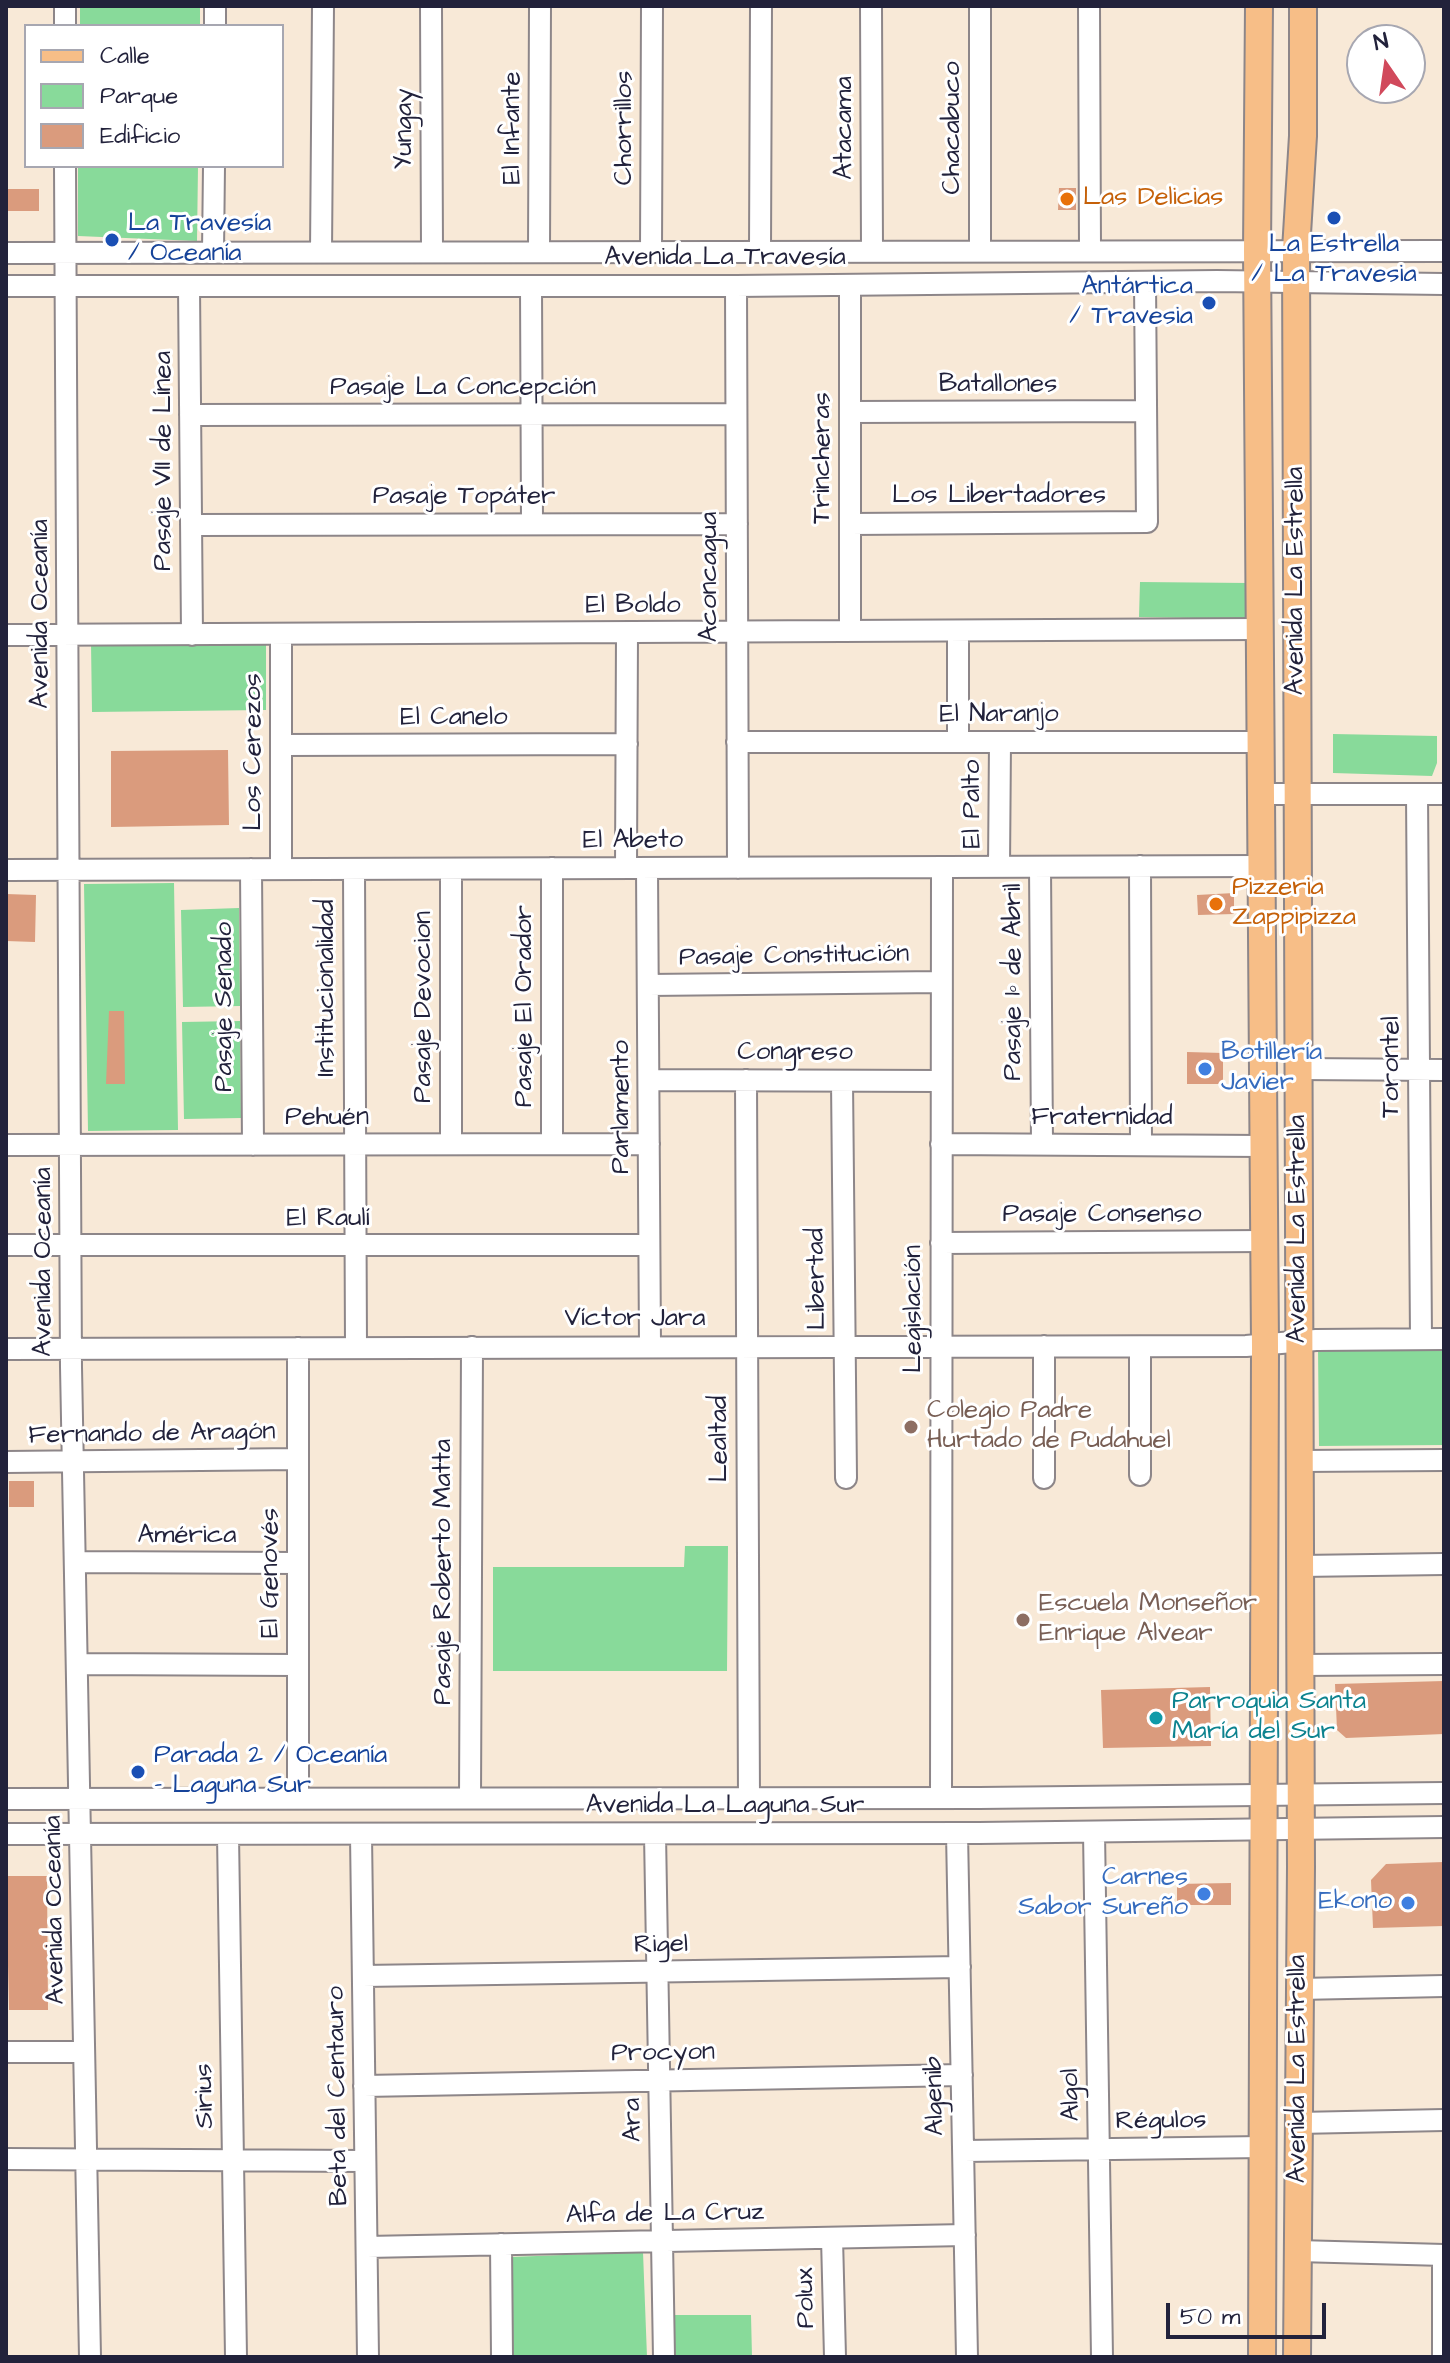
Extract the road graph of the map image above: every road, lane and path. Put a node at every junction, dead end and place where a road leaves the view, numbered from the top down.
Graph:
1 (323, 6) edge
2 (431, 6) edge
3 (540, 6) edge
4 (652, 6) edge
5 (761, 6) edge
6 (871, 6) edge
7 (980, 6) edge
8 (1089, 6) edge
9 (1259, 6) edge
10 (1303, 6) edge
11 (65, 168) edge
12 (214, 168) edge
13 (1090, 249) junction
14 (651, 250) junction
15 (760, 250) junction
16 (872, 250) junction
17 (980, 250) junction
18 (1257, 250) junction
19 (1296, 250) junction
20 (432, 251) junction
21 (539, 251) junction
22 (1444, 251) edge
23 (213, 252) junction
24 (321, 252) junction
25 (6, 253) edge
26 (65, 253) junction
27 (1257, 281) junction
28 (1296, 281) junction
29 (1145, 282) junction
30 (1444, 284) edge
31 (850, 285) junction
32 (6, 286) edge
33 (66, 286) junction
34 (189, 286) junction
35 (531, 286) junction
36 (736, 286) junction
37 (1146, 411) junction
38 (850, 412) junction
39 (736, 414) junction
40 (190, 415) junction
41 (532, 415) junction
42 (532, 524) junction
43 (737, 524) junction
44 (850, 524) junction
45 (191, 525) junction
46 (1259, 629) junction
47 (850, 631) junction
48 (958, 631) junction
49 (737, 632) junction
50 (627, 633) junction
51 (6, 635) edge
52 (68, 635) junction
53 (192, 635) junction
54 (281, 635) junction
55 (737, 742) junction
56 (958, 742) junction
57 (1000, 742) junction
58 (1260, 742) junction
59 (627, 744) junction
60 (281, 745) junction
61 (1260, 794) junction
62 (1297, 794) junction
63 (1417, 794) junction
64 (1444, 794) edge
65 (1140, 866) junction
66 (1261, 866) junction
67 (942, 867) junction
68 (999, 867) junction
69 (1040, 867) junction
70 (552, 868) junction
71 (637, 868) junction
72 (738, 868) junction
73 (251, 869) junction
74 (281, 869) junction
75 (354, 869) junction
76 (451, 869) junction
77 (6, 870) edge
78 (69, 870) junction
79 (941, 982) junction
80 (648, 985) junction
81 (1298, 1069) junction
82 (1419, 1070) junction
83 (1444, 1070) edge
84 (649, 1080) junction
85 (746, 1080) junction
86 (842, 1081) junction
87 (941, 1081) junction
88 (70, 1144) junction
89 (451, 1144) junction
90 (552, 1144) junction
91 (649, 1144) junction
92 (941, 1144) junction
93 (1042, 1144) junction
94 (6, 1145) edge
95 (253, 1145) junction
96 (355, 1145) junction
97 (1141, 1145) junction
98 (1263, 1146) junction
99 (1264, 1241) junction
100 (941, 1243) junction
101 (6, 1245) edge
102 (70, 1245) junction
103 (649, 1245) junction
104 (356, 1246) junction
105 (1421, 1339) junction
106 (1444, 1339) edge
107 (1299, 1341) junction
108 (650, 1346) junction
109 (747, 1346) junction
110 (845, 1346) junction
111 (941, 1346) junction
112 (1044, 1346) junction
113 (1265, 1346) junction
114 (356, 1347) junction
115 (472, 1347) junction
116 (1140, 1347) junction
117 (71, 1348) junction
118 (298, 1348) junction
119 (6, 1349) edge
120 (298, 1459) junction
121 (1444, 1460) edge
122 (1300, 1461) junction
123 (6, 1462) edge
124 (73, 1462) junction
125 (1140, 1475) dead end
126 (846, 1478) dead end
127 (1044, 1478) dead end
128 (75, 1562) junction
129 (298, 1563) junction
130 (1444, 1564) edge
131 (1300, 1566) junction
132 (77, 1664) junction
133 (1444, 1664) edge
134 (298, 1665) junction
135 (1300, 1665) junction
136 (1444, 1793) edge
137 (1300, 1796) junction
138 (1265, 1797) junction
139 (79, 1798) junction
140 (298, 1798) junction
141 (470, 1798) junction
142 (749, 1798) junction
143 (941, 1798) junction
144 (6, 1799) edge
145 (1444, 1827) edge
146 (1300, 1830) junction
147 (1094, 1832) junction
148 (1265, 1832) junction
149 (957, 1833) junction
150 (6, 1834) edge
151 (80, 1834) junction
152 (655, 1834) junction
153 (228, 1835) junction
154 (361, 1835) junction
155 (960, 1967) junction
156 (658, 1972) junction
157 (363, 1976) junction
158 (1444, 1986) edge
159 (1299, 1989) junction
160 (6, 2052) edge
161 (84, 2052) junction
162 (962, 2075) junction
163 (660, 2081) junction
164 (364, 2086) junction
165 (1444, 2120) edge
166 (1298, 2123) junction
167 (1263, 2147) junction
168 (1099, 2149) junction
169 (964, 2151) junction
170 (6, 2159) edge
171 (86, 2159) junction
172 (233, 2160) junction
173 (365, 2161) junction
174 (965, 2235) junction
175 (832, 2238) junction
176 (662, 2241) junction
177 (501, 2244) junction
178 (367, 2247) junction
179 (1298, 2251) junction
180 (1443, 2255) edge
181 (90, 2357) edge
182 (236, 2357) edge
183 (368, 2357) edge
184 (502, 2357) edge
185 (664, 2357) edge
186 (835, 2357) edge
187 (967, 2357) edge
188 (1102, 2357) edge
189 (1262, 2357) edge
190 (1297, 2357) edge
191 (1443, 2357) edge

1 - 24 street
2 - 20 street, Yungay
3 - 21 street, El Infante
4 - 14 street, Chorrillos
5 - 15 street
6 - 16 street, Atacama
7 - 17 street, Chacabuco
8 - 13 street
9 - 18 main road, Avenida La Estrella
10 - 19 main road, Avenida La Estrella
11 - 26 street, Avenida Oceanía
12 - 23 street
13 - 17 street, Avenida La Travesía
13 - 18 street, Avenida La Travesía
14 - 15 street, Avenida La Travesía
14 - 21 street, Avenida La Travesía
15 - 16 street, Avenida La Travesía
16 - 17 street, Avenida La Travesía
18 - 19 street, Avenida La Travesía
18 - 27 main road, Avenida La Estrella
19 - 22 street, Avenida La Travesía
19 - 28 main road, Avenida La Estrella
20 - 21 street, Avenida La Travesía
20 - 24 street, Avenida La Travesía
23 - 24 street, Avenida La Travesía
23 - 26 street, Avenida La Travesía
25 - 26 street, Avenida La Travesía
26 - 33 street, Avenida Oceanía
27 - 28 street, Avenida La Travesía
27 - 29 street, Avenida La Travesía
27 - 46 main road, Avenida La Estrella
28 - 30 street, Avenida La Travesía
28 - 62 main road, Avenida La Estrella
29 - 31 street, Avenida La Travesía
29 - 37 street
31 - 36 street, Avenida La Travesía
31 - 38 street, Trincheras
32 - 33 street, Avenida La Travesía
33 - 34 street, Avenida La Travesía
33 - 52 street, Avenida Oceanía
34 - 35 street, Avenida La Travesía
34 - 40 street, Pasaje VII de Línea
35 - 36 street, Avenida La Travesía
35 - 41 street
36 - 39 street, Aconcagua
37 - 38 street, Batallones
37 - 44 street, Los Libertadores
38 - 44 street, Trincheras
39 - 41 street, Pasaje La Concepción
39 - 43 street, Aconcagua
40 - 41 street, Pasaje La Concepción
40 - 45 street, Pasaje VII de Línea
41 - 42 street
42 - 43 street, Pasaje Topáter
42 - 45 street, Pasaje Topáter
43 - 49 street, Aconcagua
44 - 47 street, Trincheras
45 - 53 street, Pasaje VII de Línea
46 - 48 street, El Boldo
46 - 58 main road, Avenida La Estrella
47 - 48 street, El Boldo
47 - 49 street, El Boldo
48 - 56 street
49 - 50 street, El Boldo
49 - 55 street, Aconcagua
50 - 54 street, El Boldo
50 - 59 street, Parlamento
51 - 52 street, El Boldo
52 - 53 street, El Boldo
52 - 78 street, Avenida Oceanía
53 - 54 street, El Boldo
54 - 60 street, Los Cerezos
55 - 56 street, El Naranjo
55 - 72 street, Aconcagua
56 - 57 street, El Naranjo
57 - 58 street, El Naranjo
57 - 68 street, El Palto
58 - 61 main road, Avenida La Estrella
59 - 60 street, El Canelo
59 - 71 street, Parlamento
60 - 74 street, Los Cerezos
61 - 62 street
61 - 66 main road, Avenida La Estrella
62 - 63 street
62 - 81 main road, Avenida La Estrella
63 - 64 street
63 - 82 street, Torontel
65 - 66 street, El Abeto
65 - 69 street, El Abeto
65 - 97 street
66 - 98 main road, Avenida La Estrella
67 - 68 street, El Abeto
67 - 72 street, El Abeto
67 - 79 street, Legislación
68 - 69 street, El Abeto
69 - 93 street, Pasaje 1º de Abril
70 - 71 street, El Abeto
70 - 76 street, El Abeto
70 - 90 street, Pasaje El Orador
71 - 72 street, El Abeto
71 - 80 street, Parlamento
73 - 74 street, El Abeto
73 - 78 street, El Abeto
73 - 95 street, Pasaje Senado
74 - 75 street, El Abeto
75 - 76 street, El Abeto
75 - 96 street, Institucionalidad
76 - 89 street, Pasaje Devocion
77 - 78 street, El Abeto
78 - 88 street, Avenida Oceanía
79 - 80 street, Pasaje Constitución
79 - 87 street, Legislación
80 - 84 street, Parlamento
81 - 82 street
81 - 107 main road, Avenida La Estrella
82 - 83 street
82 - 105 street, Torontel
84 - 85 street, Congreso
84 - 91 street, Parlamento
85 - 86 street, Congreso
85 - 109 street, Lealtad
86 - 87 street, Congreso
86 - 110 street, Libertad
87 - 92 street, Legislación
88 - 94 street, Pehuén
88 - 95 street, Pehuén
88 - 102 street, Avenida Oceanía
89 - 90 street, Pehuén
89 - 96 street, Pehuén
90 - 91 street, Pehuén
91 - 103 street, Parlamento
92 - 93 street, Fraternidad
92 - 100 street, Legislación
93 - 97 street, Fraternidad
95 - 96 street, Pehuén
96 - 104 street, Institucionalidad
97 - 98 street, Fraternidad
98 - 99 main road, Avenida La Estrella
99 - 100 street, Pasaje Consenso
99 - 113 main road, Avenida La Estrella
100 - 111 street, Legislación
101 - 102 street, El Raulí
102 - 104 street, El Raulí
102 - 117 street, Avenida Oceanía
103 - 104 street, El Raulí
103 - 108 street, Parlamento
104 - 114 street, Institucionalidad
105 - 106 street, Víctor Jara
105 - 107 street, Víctor Jara
107 - 113 street, Víctor Jara
107 - 122 main road, Avenida La Estrella
108 - 109 street, Víctor Jara
108 - 115 street, Víctor Jara
109 - 110 street, Víctor Jara
109 - 142 street, Lealtad
110 - 111 street, Víctor Jara
110 - 126 street, Libertad
111 - 112 street, Víctor Jara
111 - 143 street, Legislación
112 - 116 street, Víctor Jara
112 - 127 street
113 - 116 street, Víctor Jara
113 - 138 main road, Avenida La Estrella
114 - 115 street, Víctor Jara
114 - 118 street, Víctor Jara
115 - 141 street, Pasaje Roberto Matta
116 - 125 street
117 - 118 street, Víctor Jara
117 - 119 street, Víctor Jara
117 - 124 street, Avenida Oceanía
118 - 120 street, El Genovés
120 - 124 street, Fernando de Aragón
120 - 129 street, El Genovés
121 - 122 street
122 - 131 main road, Avenida La Estrella
123 - 124 street, Fernando de Aragón
124 - 128 street, Avenida Oceanía
128 - 129 street, América
128 - 132 street, Avenida Oceanía
129 - 134 street, El Genovés
130 - 131 street
131 - 135 main road, Avenida La Estrella
132 - 134 street
132 - 139 street, Avenida Oceanía
133 - 135 street
134 - 140 street, El Genovés
135 - 137 main road, Avenida La Estrella
136 - 137 street, Avenida La Laguna Sur
137 - 138 street, Avenida La Laguna Sur
137 - 146 main road, Avenida La Estrella
138 - 143 street, Avenida La Laguna Sur
138 - 148 main road, Avenida La Estrella
139 - 140 street, Avenida La Laguna Sur
139 - 144 street, Avenida La Laguna Sur
139 - 151 street, Avenida Oceanía
140 - 141 street, Avenida La Laguna Sur
141 - 142 street, Avenida La Laguna Sur
142 - 143 street, Avenida La Laguna Sur
145 - 146 street, Avenida La Laguna Sur
146 - 148 street, Avenida La Laguna Sur
146 - 159 main road, Avenida La Estrella
147 - 148 street, Avenida La Laguna Sur
147 - 149 street, Avenida La Laguna Sur
147 - 168 street, Algol
148 - 167 main road, Avenida La Estrella
149 - 152 street, Avenida La Laguna Sur
149 - 155 street, Algenib
150 - 151 street, Avenida La Laguna Sur
151 - 153 street, Avenida La Laguna Sur
151 - 161 street, Avenida Oceanía
152 - 154 street, Avenida La Laguna Sur
152 - 156 street, Ara
153 - 154 street, Avenida La Laguna Sur
153 - 172 street, Sirius
154 - 157 street, Beta del Centauro
155 - 156 street, Rigel
155 - 162 street, Algenib
156 - 157 street, Rigel
156 - 163 street, Ara
157 - 164 street, Beta del Centauro
158 - 159 street
159 - 166 main road, Avenida La Estrella
160 - 161 street
161 - 171 street, Avenida Oceanía
162 - 163 street, Procyon
162 - 169 street, Algenib
163 - 164 street, Procyon
163 - 176 street, Ara
164 - 173 street, Beta del Centauro
165 - 166 street
166 - 179 main road, Avenida La Estrella
167 - 168 street, Régulos
167 - 189 main road, Avenida La Estrella
168 - 169 street, Régulos
168 - 188 street, Algol
169 - 174 street, Algenib
170 - 171 street
171 - 172 street
171 - 181 street, Avenida Oceanía
172 - 173 street
172 - 182 street, Sirius
173 - 178 street, Beta del Centauro
174 - 175 street, Alfa de La Cruz
174 - 187 street, Algenib
175 - 176 street, Alfa de La Cruz
175 - 186 street, Polux
176 - 177 street, Alfa de La Cruz
176 - 185 street, Ara
177 - 178 street, Alfa de La Cruz
177 - 184 street
178 - 183 street, Beta del Centauro
179 - 180 street
179 - 190 main road, Avenida La Estrella
180 - 191 street

